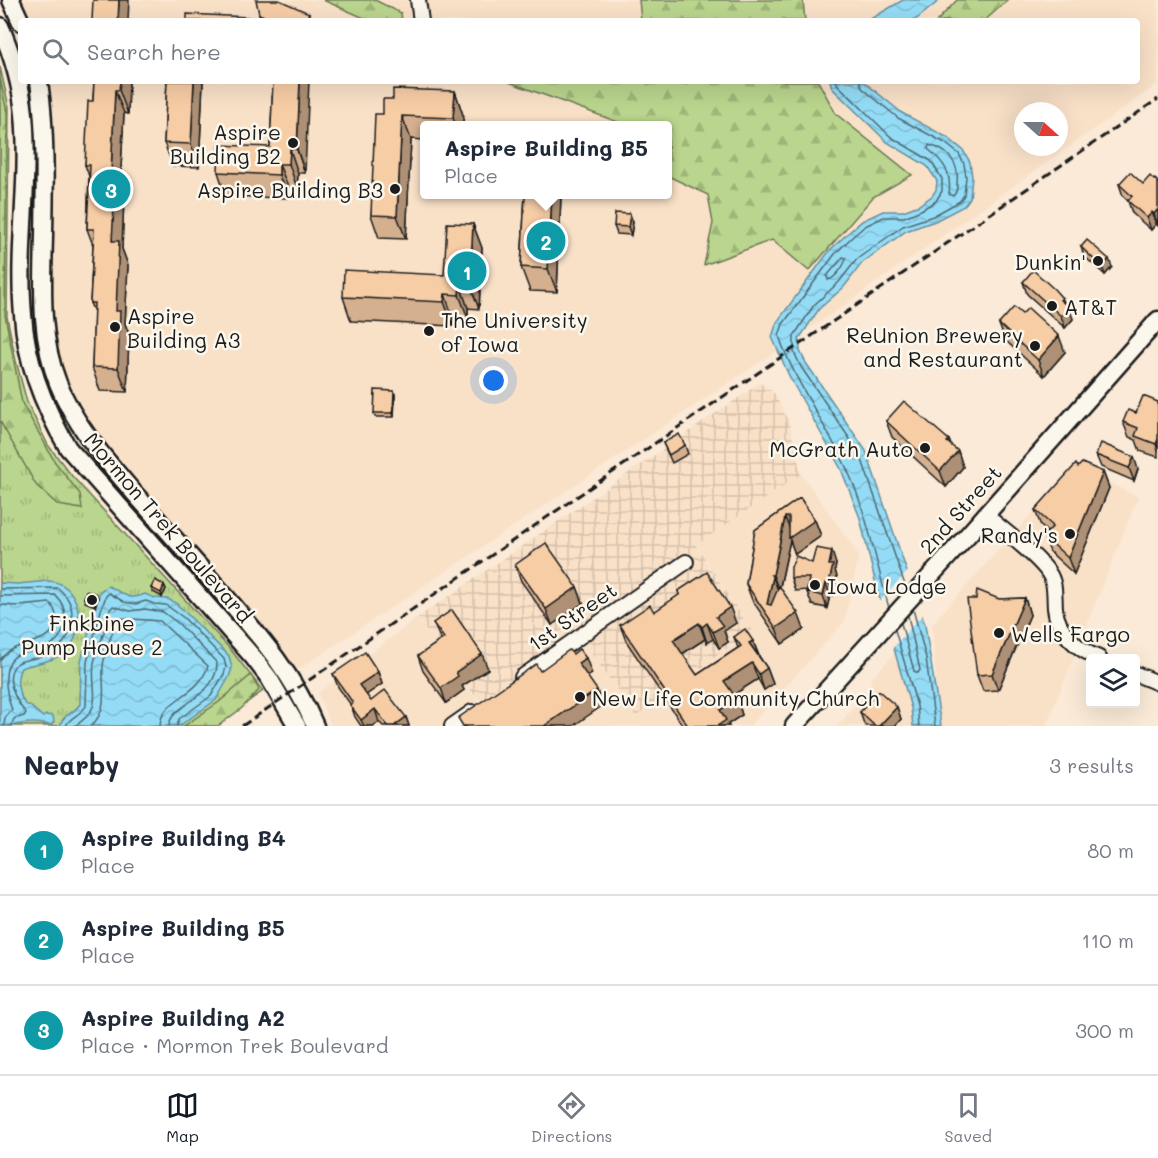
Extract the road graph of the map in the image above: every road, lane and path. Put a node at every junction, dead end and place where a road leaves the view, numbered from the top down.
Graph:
1 (11, 0) edge
2 (418, 0) edge
3 (19, 18) edge
4 (421, 18) edge
5 (0, 26) edge
6 (18, 78) edge
7 (20, 84) edge
8 (39, 84) edge
9 (1158, 320) edge
10 (985, 514) junction
11 (686, 562) dead end
12 (1091, 654) edge
13 (1140, 676) edge
14 (514, 682) edge
15 (1158, 683) edge
16 (486, 702) edge
17 (297, 726) edge
18 (315, 726) edge
19 (452, 726) edge
20 (794, 726) edge

1 - 3 main road
2 - 4 street
5 - 6 main road, Mormon Trek Boulevard
7 - 17 main road, Mormon Trek Boulevard
8 - 18 main road, Mormon Trek Boulevard
9 - 10 main road, 2nd Street
10 - 12 street
10 - 20 main road, 2nd Street
11 - 14 street, 1st Street
13 - 15 street
16 - 19 street

